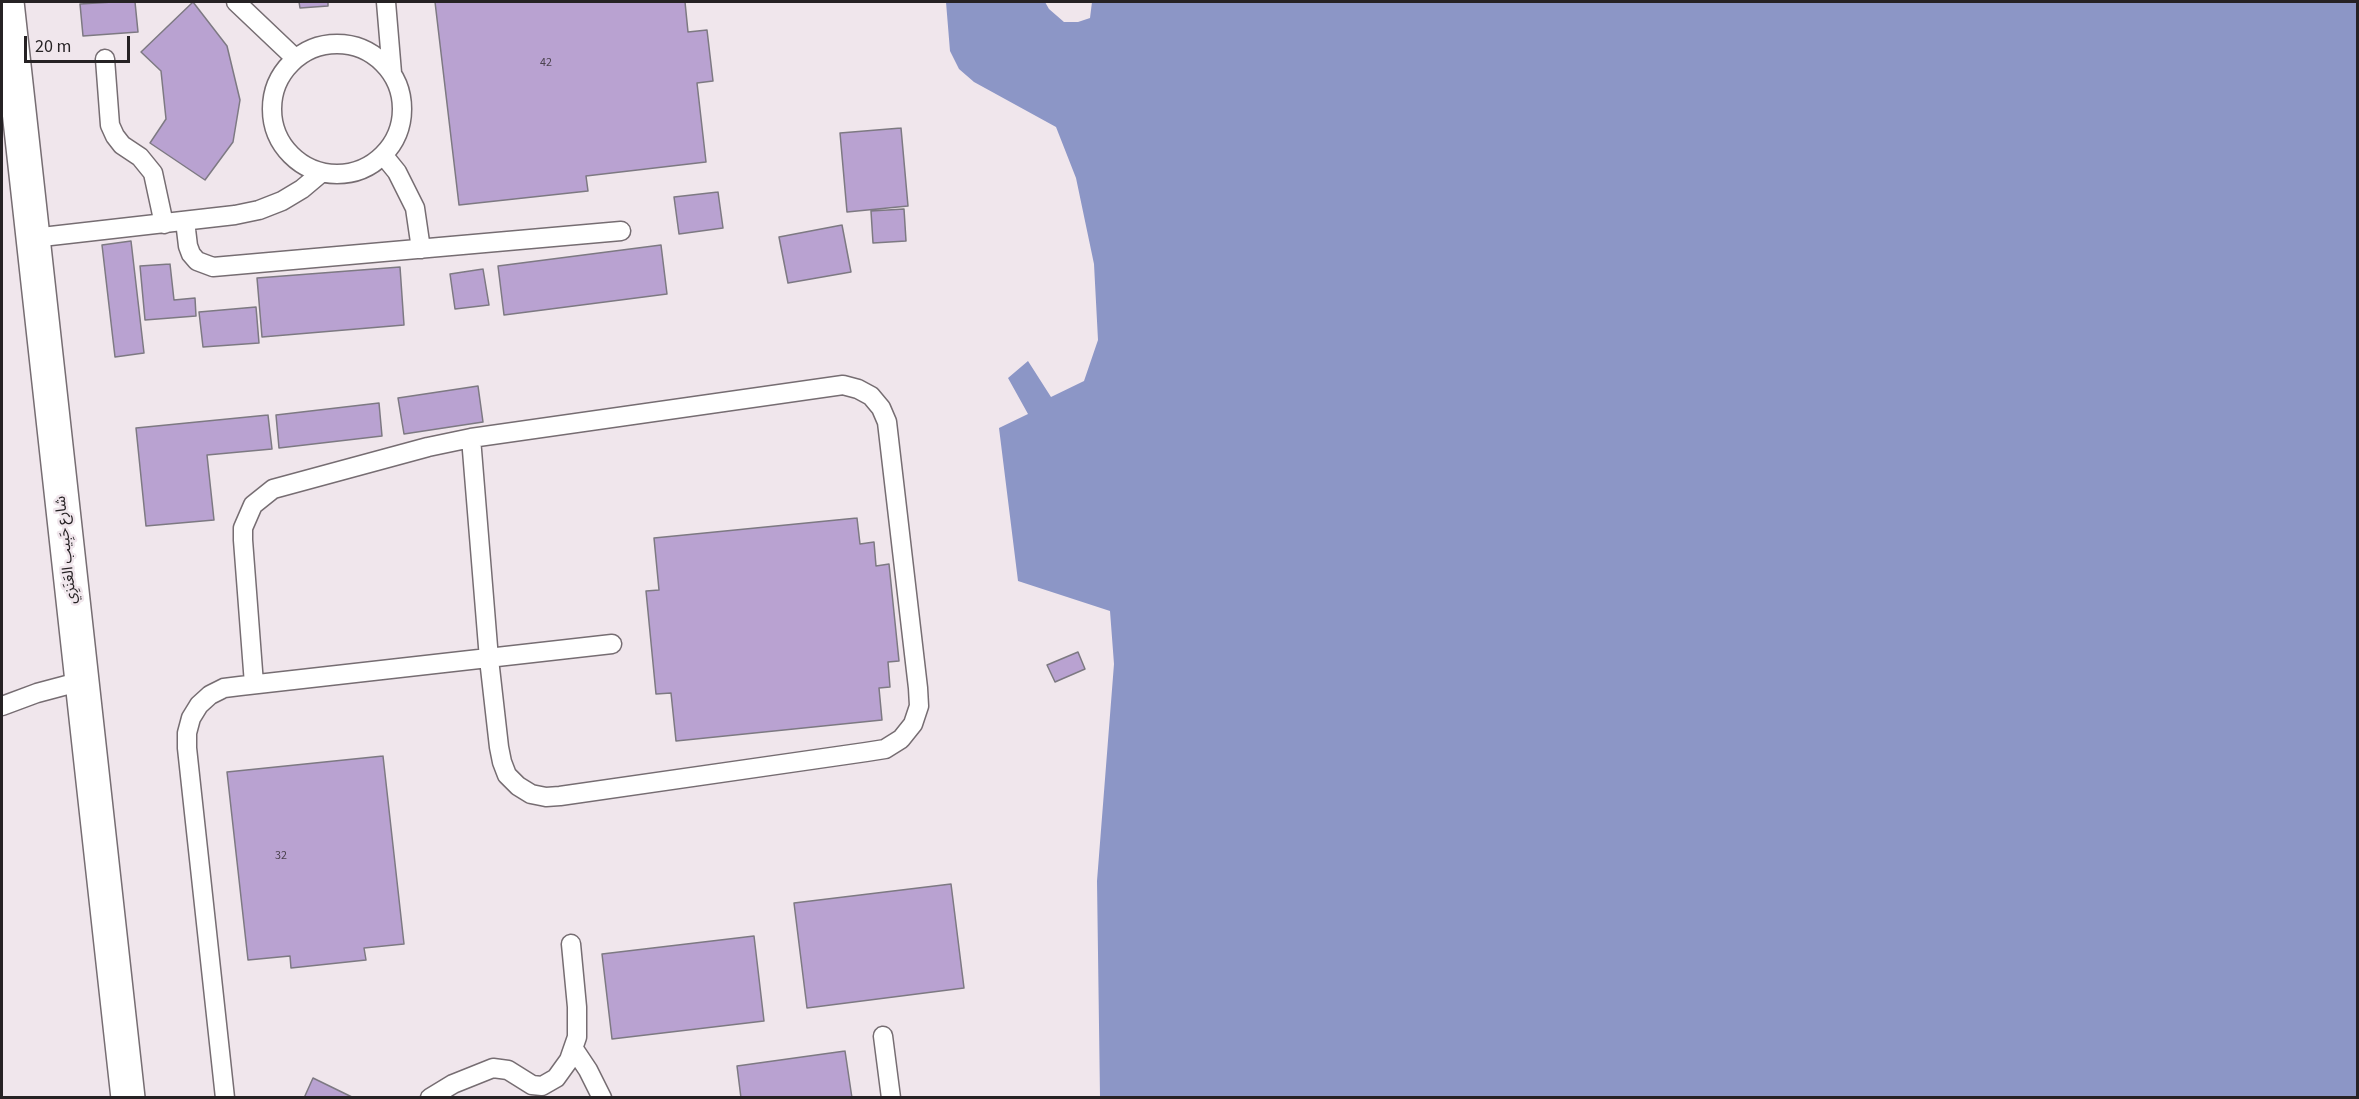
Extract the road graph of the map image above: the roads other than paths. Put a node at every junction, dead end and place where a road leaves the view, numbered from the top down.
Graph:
1 (7, 2) edge
2 (236, 2) edge
3 (386, 2) edge
4 (295, 58) junction
5 (105, 59) dead end
6 (392, 74) junction
7 (384, 156) junction
8 (321, 173) junction
9 (185, 221) junction
10 (164, 224) junction
11 (621, 231) dead end
12 (33, 238) junction
13 (421, 249) junction
14 (471, 438) junction
15 (612, 644) dead end
16 (489, 659) junction
17 (82, 681) junction
18 (254, 684) junction
19 (2, 706) edge
20 (571, 944) dead end
21 (883, 1036) dead end
22 (574, 1049) junction
23 (128, 1098) edge
24 (225, 1098) edge
25 (430, 1098) edge
26 (602, 1098) edge
27 (891, 1098) edge

1 - 12 street, شارع حَبِيب العَنَزِي
2 - 4 lane
3 - 6 lane
4 - 6 lane
4 - 8 lane
5 - 10 lane
6 - 7 lane
7 - 8 lane
7 - 13 lane
8 - 9 lane
9 - 10 lane
9 - 13 lane
10 - 12 lane
11 - 13 lane
12 - 17 street, شارع حَبِيب العَنَزِي
14 - 16 lane
14 - 16 lane
14 - 18 lane
15 - 16 lane
16 - 18 lane
17 - 19 lane
17 - 23 street, شارع حَبِيب العَنَزِي
18 - 24 lane
20 - 22 lane
21 - 27 lane
22 - 25 lane
22 - 26 lane

